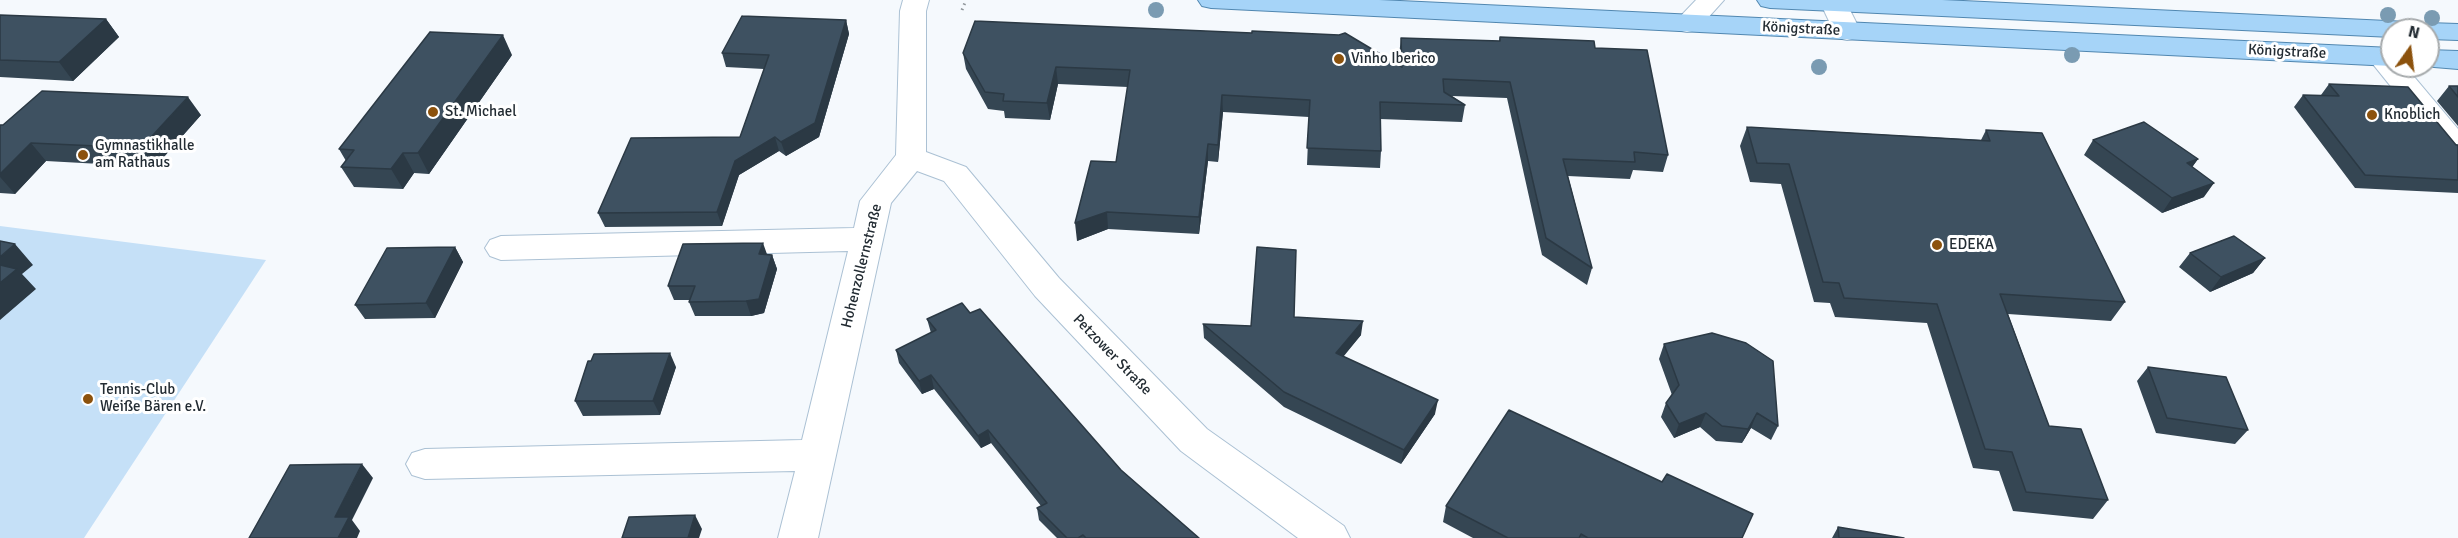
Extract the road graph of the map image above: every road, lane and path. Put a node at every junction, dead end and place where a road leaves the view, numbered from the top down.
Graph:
1 (916, 0) edge
2 (966, 0) edge
3 (1210, 0) edge
4 (1711, 0) edge
5 (1770, 0) edge
6 (1833, 2) edge
7 (962, 10) dead end
8 (1687, 24) junction
9 (2380, 29) edge
10 (2440, 31) edge
11 (1847, 32) junction
12 (2458, 32) edge
13 (2380, 57) edge
14 (2440, 59) edge
15 (2458, 60) edge
16 (2403, 78) edge
17 (2458, 148) edge
18 (911, 157) junction
19 (867, 239) junction
20 (501, 248) dead end
21 (817, 455) junction
22 (425, 464) dead end
23 (798, 538) edge
24 (1330, 538) edge

1 - 18 street
2 - 7 path
3 - 8 main road, Königstraße
4 - 8 street
5 - 6 main road, Königstraße
6 - 9 main road, Königstraße
6 - 11 street
8 - 11 main road, Königstraße
10 - 12 main road
11 - 13 main road, Königstraße
14 - 15 main road
16 - 17 street
18 - 19 street, Hohenzollernstraße
18 - 24 street, Petzower Straße
19 - 20 street
19 - 21 street, Hohenzollernstraße
21 - 22 street
21 - 23 street, Hohenzollernstraße

